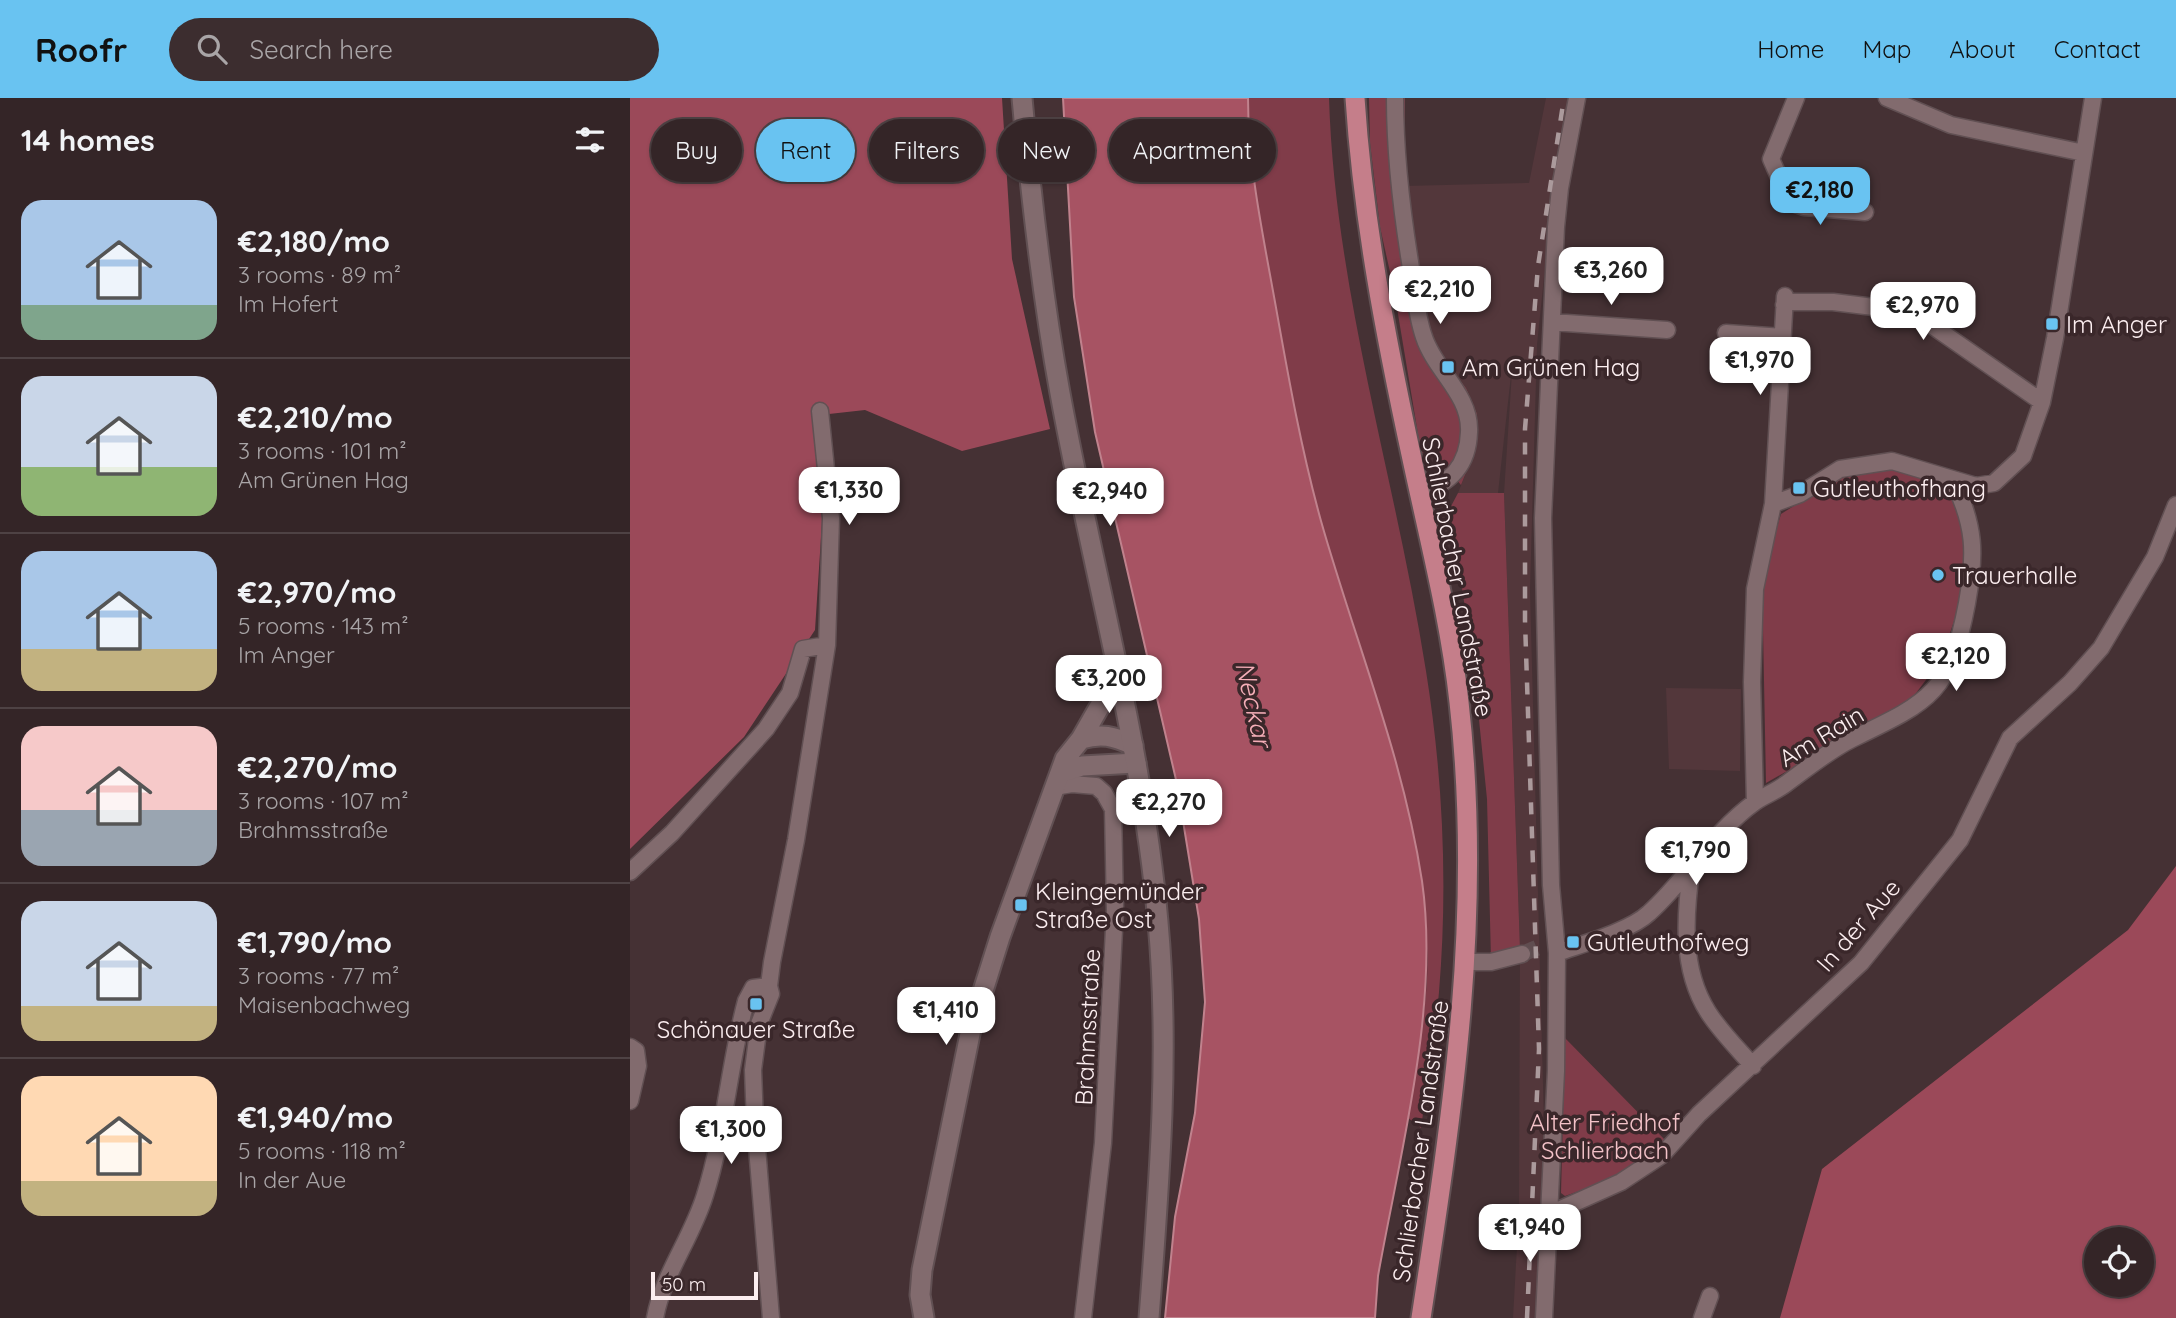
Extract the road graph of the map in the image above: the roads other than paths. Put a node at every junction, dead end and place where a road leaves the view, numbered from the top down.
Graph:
1 (1022, 98) edge
2 (1355, 98) edge
3 (1395, 98) edge
4 (1577, 98) edge
5 (1796, 98) edge
6 (1886, 98) edge
7 (2093, 98) edge
8 (2084, 153) junction
9 (1865, 212) dead end
10 (1552, 322) junction
11 (1667, 330) dead end
12 (1726, 332) dead end
13 (1782, 337) junction
14 (2042, 401) junction
15 (820, 411) dead end
16 (1953, 480) junction
17 (1419, 493) junction
18 (1773, 504) junction
19 (2176, 505) edge
20 (827, 645) junction
21 (1115, 657) junction
22 (1081, 739) junction
23 (1134, 754) junction
24 (1057, 780) junction
25 (1755, 802) junction
26 (1692, 863) junction
27 (630, 872) edge
28 (1552, 945) junction
29 (1522, 954) tunnel mouth
30 (1467, 962) junction
31 (769, 986) junction
32 (630, 1047) edge
33 (1753, 1066) junction
34 (630, 1101) edge
35 (1552, 1213) junction
36 (1710, 1296) dead end
37 (655, 1318) edge
38 (771, 1318) edge
39 (924, 1318) edge
40 (1083, 1318) edge
41 (1149, 1318) edge
42 (1420, 1318) edge
43 (1544, 1318) edge
44 (1702, 1318) edge

1 - 21 main road
2 - 17 main road, Schlierbacher Landstraße
3 - 17 street
4 - 10 street
5 - 9 street
6 - 8 street
7 - 8 street
8 - 14 street
10 - 11 street
10 - 28 street
12 - 13 street
13 - 14 street
13 - 18 street
14 - 16 street
15 - 20 street
16 - 18 street
16 - 25 street, Am Rain
17 - 30 main road, Schlierbacher Landstraße
18 - 25 street
19 - 33 street, In der Aue
20 - 27 street
20 - 31 street
21 - 22 main road
21 - 23 main road
22 - 23 main road
22 - 24 main road
23 - 24 main road
23 - 41 main road
24 - 39 main road
24 - 40 street, Brahmsstraße
25 - 26 street, Am Rain
26 - 28 street, Am Rain
26 - 33 street
28 - 35 street
29 - 30 street
30 - 42 main road, Schlierbacher Landstraße
31 - 37 street
31 - 38 street
32 - 34 street
33 - 35 street, In der Aue
35 - 43 street
36 - 44 street

